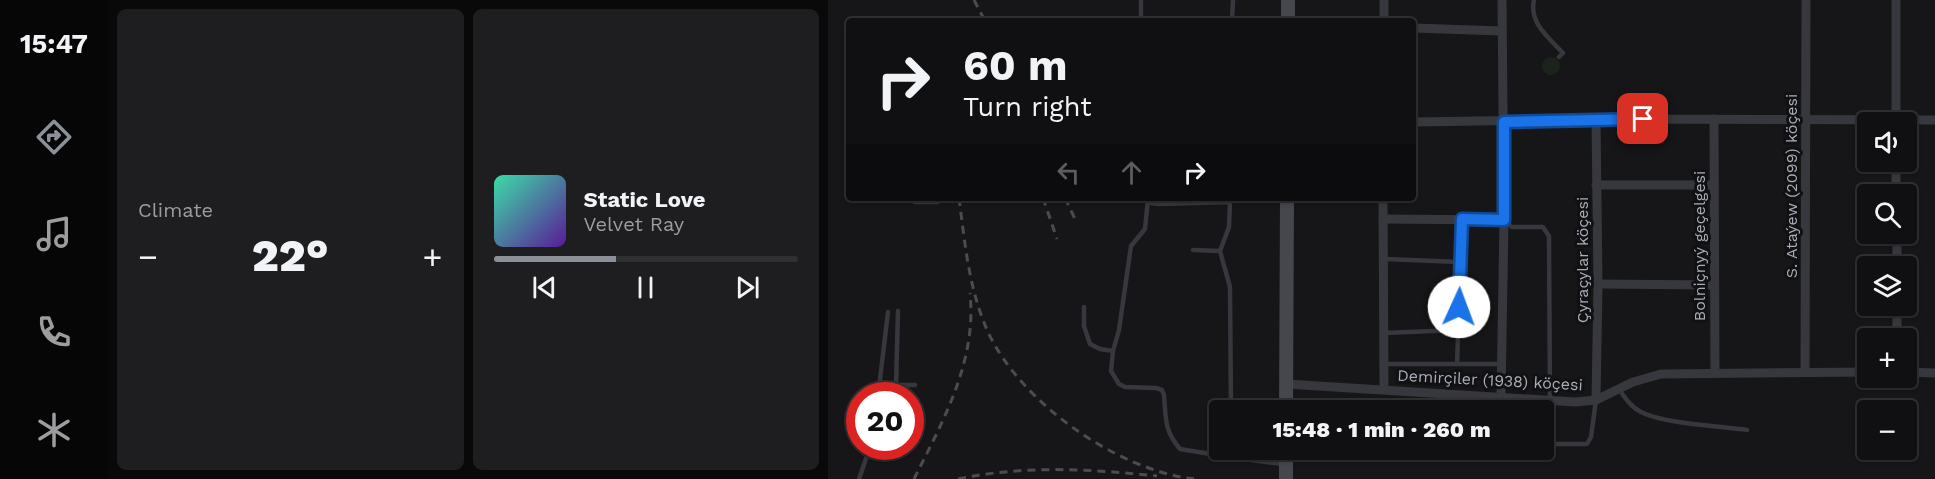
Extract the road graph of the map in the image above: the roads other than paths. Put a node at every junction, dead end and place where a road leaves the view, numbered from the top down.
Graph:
1 (1141, 0) edge
2 (1232, 0) edge
3 (1288, 0) edge
4 (1384, 0) edge
5 (1503, 0) edge
6 (1534, 0) edge
7 (1806, 0) edge
8 (1896, 0) edge
9 (1141, 18) edge
10 (1232, 18) edge
11 (1288, 18) edge
12 (1384, 18) edge
13 (1416, 28) edge
14 (1502, 31) junction
15 (1559, 57) dead end
16 (1896, 112) edge
17 (1596, 119) junction
18 (1714, 119) junction
19 (1806, 119) junction
20 (1857, 120) edge
21 (1917, 120) edge
22 (1935, 120) edge
23 (1416, 122) edge
24 (1504, 122) junction
25 (1596, 185) junction
26 (1714, 185) junction
27 (915, 201) edge
28 (1148, 201) edge
29 (1150, 201) edge
30 (1212, 201) edge
31 (1230, 201) edge
32 (1287, 201) edge
33 (1383, 201) edge
34 (938, 202) dead end
35 (1383, 219) junction
36 (1462, 219) junction
37 (1504, 220) junction
38 (1193, 250) dead end
39 (1220, 250) junction
40 (1385, 259) junction
41 (1460, 262) junction
42 (1598, 284) junction
43 (1714, 285) junction
44 (1084, 307) dead end
45 (898, 311) dead end
46 (888, 312) dead end
47 (1458, 330) junction
48 (1384, 333) junction
49 (1113, 351) junction
50 (1384, 364) junction
51 (1457, 364) junction
52 (1501, 364) junction
53 (1804, 372) junction
54 (1857, 372) edge
55 (1917, 372) edge
56 (1715, 373) junction
57 (1935, 373) edge
58 (880, 382) edge
59 (896, 382) edge
60 (1286, 384) junction
61 (1384, 389) junction
62 (1618, 389) junction
63 (1501, 397) junction
64 (1514, 398) joint
65 (1230, 400) edge
66 (1286, 400) edge
67 (1550, 400) joint
68 (1554, 400) edge
69 (1596, 400) junction
70 (1747, 430) dead end
71 (1554, 444) edge
72 (1209, 454) edge
73 (866, 460) edge
74 (1242, 460) edge
75 (1286, 472) edge
76 (860, 479) edge

1 - 9 lane
2 - 10 lane
3 - 11 street
4 - 12 street
5 - 14 street
6 - 15 lane
7 - 19 street, S. Ataýew (2099) köçesi
8 - 16 street
13 - 14 street
14 - 24 street
17 - 18 street
17 - 24 street
17 - 25 street, Çyraçylar köçesi
18 - 19 street
18 - 26 street, Bolniçnyý geçelgesi
19 - 20 street
19 - 53 street, S. Ataýew (2099) köçesi
21 - 22 street
23 - 24 street
24 - 37 street
25 - 26 street
25 - 42 street, Çyraçylar köçesi
26 - 43 street, Bolniçnyý geçelgesi
27 - 34 lane
28 - 49 lane
29 - 30 lane
31 - 39 lane
32 - 60 street
33 - 35 street
35 - 36 street
35 - 40 street
36 - 37 street
36 - 41 lane
37 - 52 street
37 - 67 lane
38 - 39 lane
39 - 65 lane
40 - 41 lane
40 - 48 street
41 - 47 lane
42 - 43 street
42 - 69 street, Çyraçylar köçesi
43 - 56 street, Bolniçnyý geçelgesi
44 - 49 lane
45 - 59 lane
46 - 58 lane
47 - 48 lane
47 - 51 lane
48 - 50 street
49 - 72 lane
50 - 51 lane
50 - 61 street
51 - 52 lane
52 - 63 street
53 - 54 street, Demirçiler (1938) köçesi
53 - 56 street, Demirçiler (1938) köçesi
55 - 57 street
56 - 62 street, Demirçiler (1938) köçesi
60 - 61 street, Demirçiler (1938) köçesi
60 - 66 street
61 - 63 street, Demirçiler (1938) köçesi
62 - 69 street, Demirçiler (1938) köçesi
62 - 70 lane
63 - 64 street, Demirçiler (1938) köçesi
64 - 67 street, Demirçiler (1938) köçesi
68 - 69 street, Demirçiler (1938) köçesi
69 - 71 lane
73 - 76 lane
74 - 75 lane

